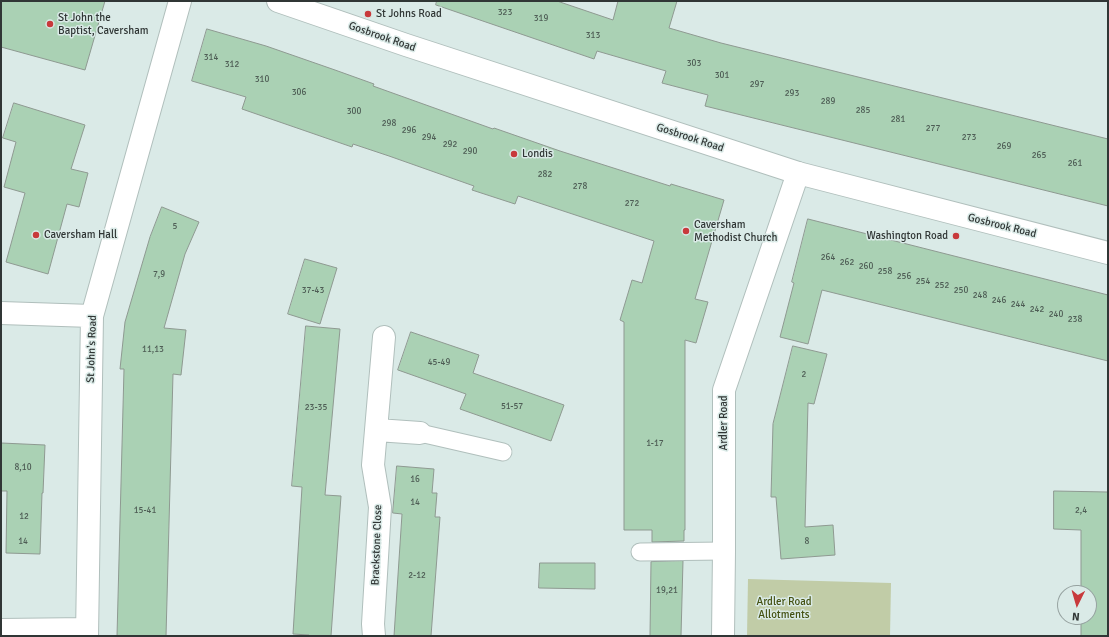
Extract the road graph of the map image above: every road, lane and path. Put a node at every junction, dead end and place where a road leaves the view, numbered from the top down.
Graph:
1 (180, 1) edge
2 (278, 1) edge
3 (798, 173) junction
4 (1108, 253) edge
5 (1, 313) edge
6 (92, 316) junction
7 (384, 338) dead end
8 (377, 430) junction
9 (420, 433) joint
10 (503, 452) dead end
11 (724, 551) junction
12 (640, 552) dead end
13 (1, 630) edge
14 (87, 633) edge
15 (374, 636) edge
16 (723, 636) edge

1 - 6 street, St John's Road
2 - 3 street, Gosbrook Road
3 - 4 street, Gosbrook Road
3 - 11 street, Ardler Road
5 - 6 street
6 - 14 street, St John's Road
7 - 8 street, Brackstone Close
8 - 9 street
8 - 15 street, Brackstone Close
9 - 10 lane
11 - 12 lane
11 - 16 street, Ardler Road
13 - 14 street

